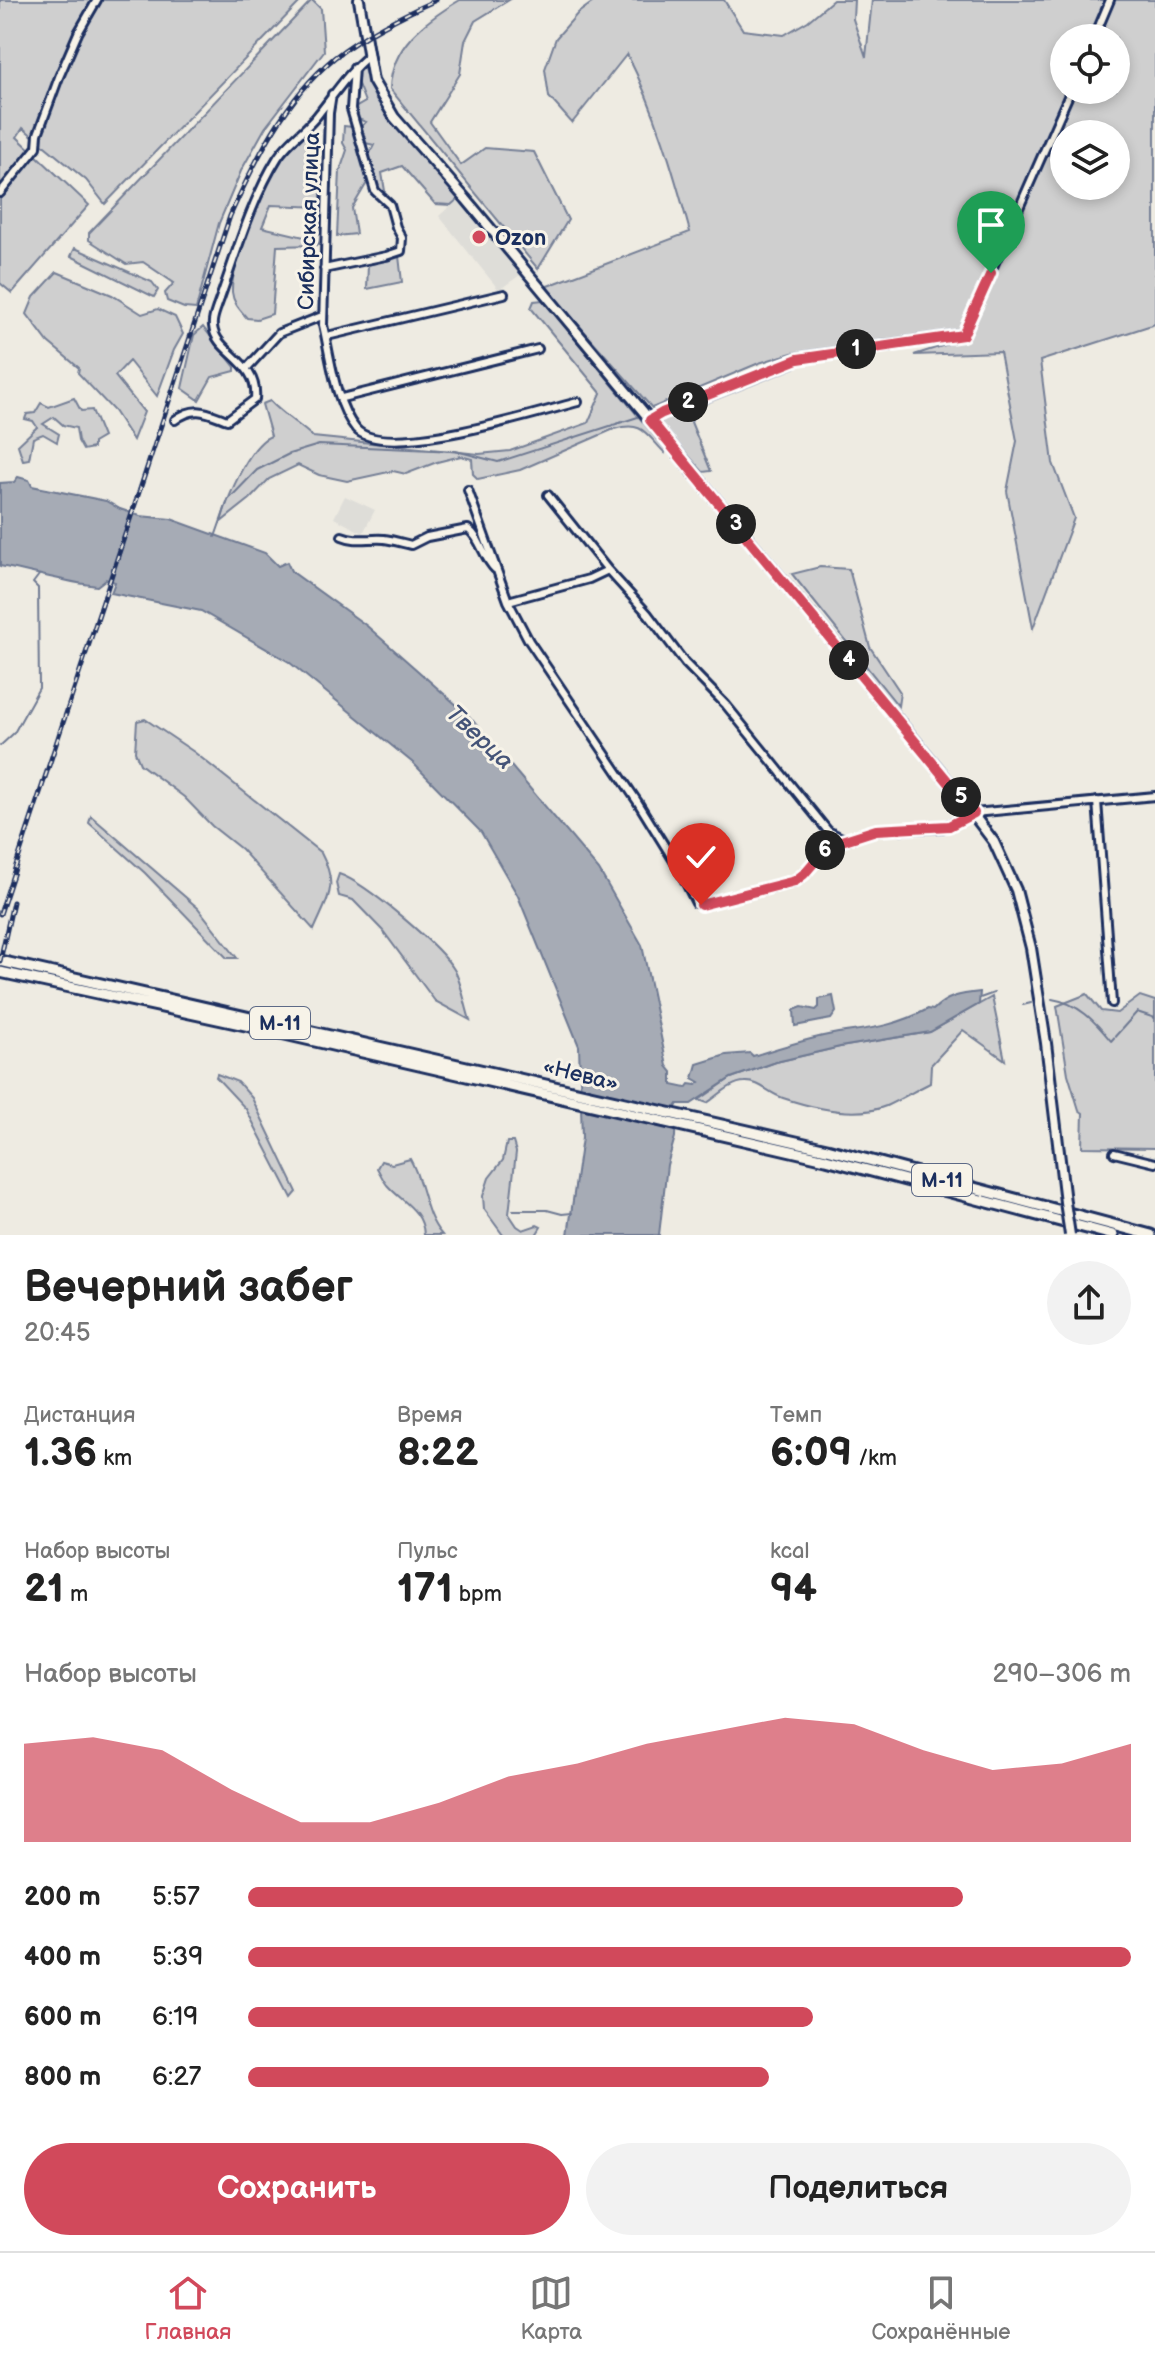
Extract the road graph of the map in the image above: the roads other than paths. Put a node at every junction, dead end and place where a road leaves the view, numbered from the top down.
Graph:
1 (97, 0) edge
2 (359, 0) edge
3 (1110, 0) edge
4 (1100, 24) edge
5 (368, 56) junction
6 (354, 68) junction
7 (332, 94) junction
8 (1065, 104) edge
9 (0, 193) edge
10 (324, 269) junction
11 (504, 294) dead end
12 (322, 316) junction
13 (327, 336) junction
14 (538, 349) dead end
15 (247, 368) junction
16 (342, 398) junction
17 (578, 402) dead end
18 (175, 420) dead end
19 (650, 420) junction
20 (468, 490) dead end
21 (548, 495) dead end
22 (342, 536) dead end
23 (608, 570) junction
24 (497, 571) junction
25 (508, 601) junction
26 (1155, 796) edge
27 (1097, 801) junction
28 (974, 813) junction
29 (844, 839) junction
30 (0, 961) edge
31 (18, 970) junction
32 (0, 972) edge
33 (1112, 1003) dead end
34 (731, 1134) junction
35 (1114, 1153) dead end
36 (1155, 1163) edge
37 (1070, 1235) edge
38 (1113, 1235) edge
39 (1151, 1235) edge

1 - 9 street
2 - 5 main road
3 - 4 street
5 - 6 street
5 - 19 main road
6 - 7 street
6 - 10 street
7 - 10 street, Сибирская улица
7 - 15 street
8 - 19 street
10 - 12 street, Сибирская улица
11 - 13 street
12 - 13 street, Сибирская улица
12 - 15 street
13 - 16 street, Сибирская улица
14 - 16 street
15 - 18 street
16 - 17 street, Сибирская улица
19 - 28 main road
20 - 24 street
21 - 23 street
22 - 24 street
23 - 25 street
23 - 29 street
24 - 25 street
25 - 29 street
26 - 27 street
27 - 28 street
27 - 33 street
28 - 29 street
28 - 37 main road, bridge
30 - 31 highway, «Нева» / М-11
31 - 32 highway, «Нева» / М-11
31 - 34 highway, «Нева» / М-11
34 - 38 highway, «Нева» / М-11
34 - 39 highway, «Нева» / М-11
35 - 36 street

